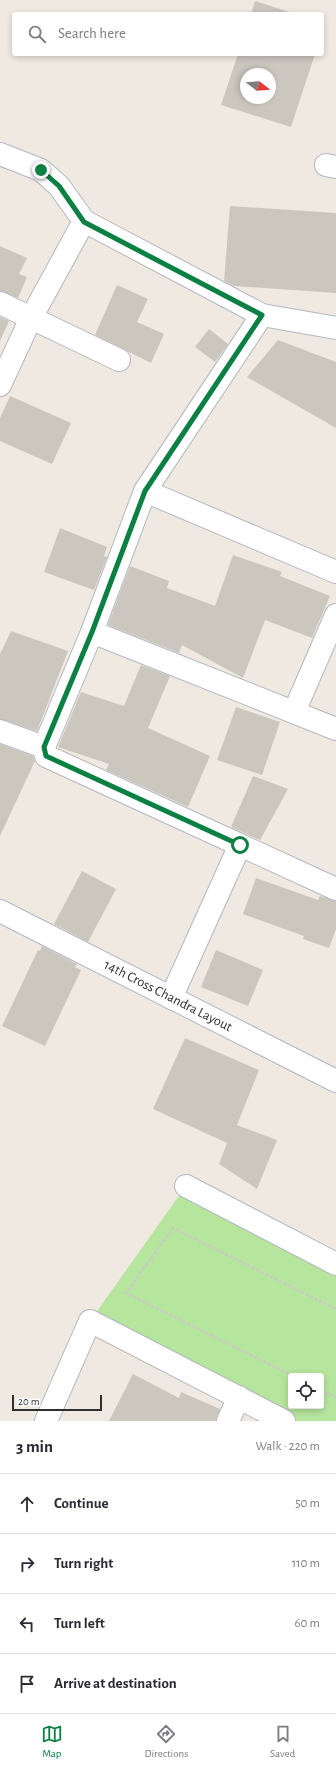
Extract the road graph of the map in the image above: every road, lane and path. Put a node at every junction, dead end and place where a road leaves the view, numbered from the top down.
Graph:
1 (0, 154) edge
2 (84, 222) junction
3 (0, 303) edge
4 (262, 315) junction
5 (31, 318) junction
6 (336, 328) edge
7 (119, 360) dead end
8 (0, 386) edge
9 (145, 491) junction
10 (336, 572) edge
11 (336, 615) edge
12 (92, 632) junction
13 (294, 712) junction
14 (336, 729) edge
15 (0, 731) edge
16 (44, 747) junction
17 (240, 845) junction
18 (336, 889) edge
19 (0, 911) edge
20 (171, 998) junction
21 (336, 1082) edge
22 (186, 1186) dead end
23 (336, 1264) edge
24 (336, 1310) edge
25 (288, 1374) edge
26 (324, 1391) edge
27 (239, 1397) junction
28 (336, 1397) edge
29 (46, 1421) edge
30 (228, 1421) edge
31 (284, 1421) edge

1 - 2 street
2 - 4 street
2 - 5 street
3 - 5 street
4 - 6 street
4 - 9 street
5 - 7 street
5 - 8 street
9 - 10 street
9 - 12 street
11 - 13 street
12 - 13 street
12 - 16 street
13 - 14 street
15 - 16 street
16 - 17 street
17 - 18 street
17 - 20 street
19 - 20 street, 14th Cross Chandra Layout
20 - 21 street, 14th Cross Chandra Layout
22 - 23 street
24 - 25 path
26 - 28 path
27 - 29 street
27 - 30 street
27 - 31 street

